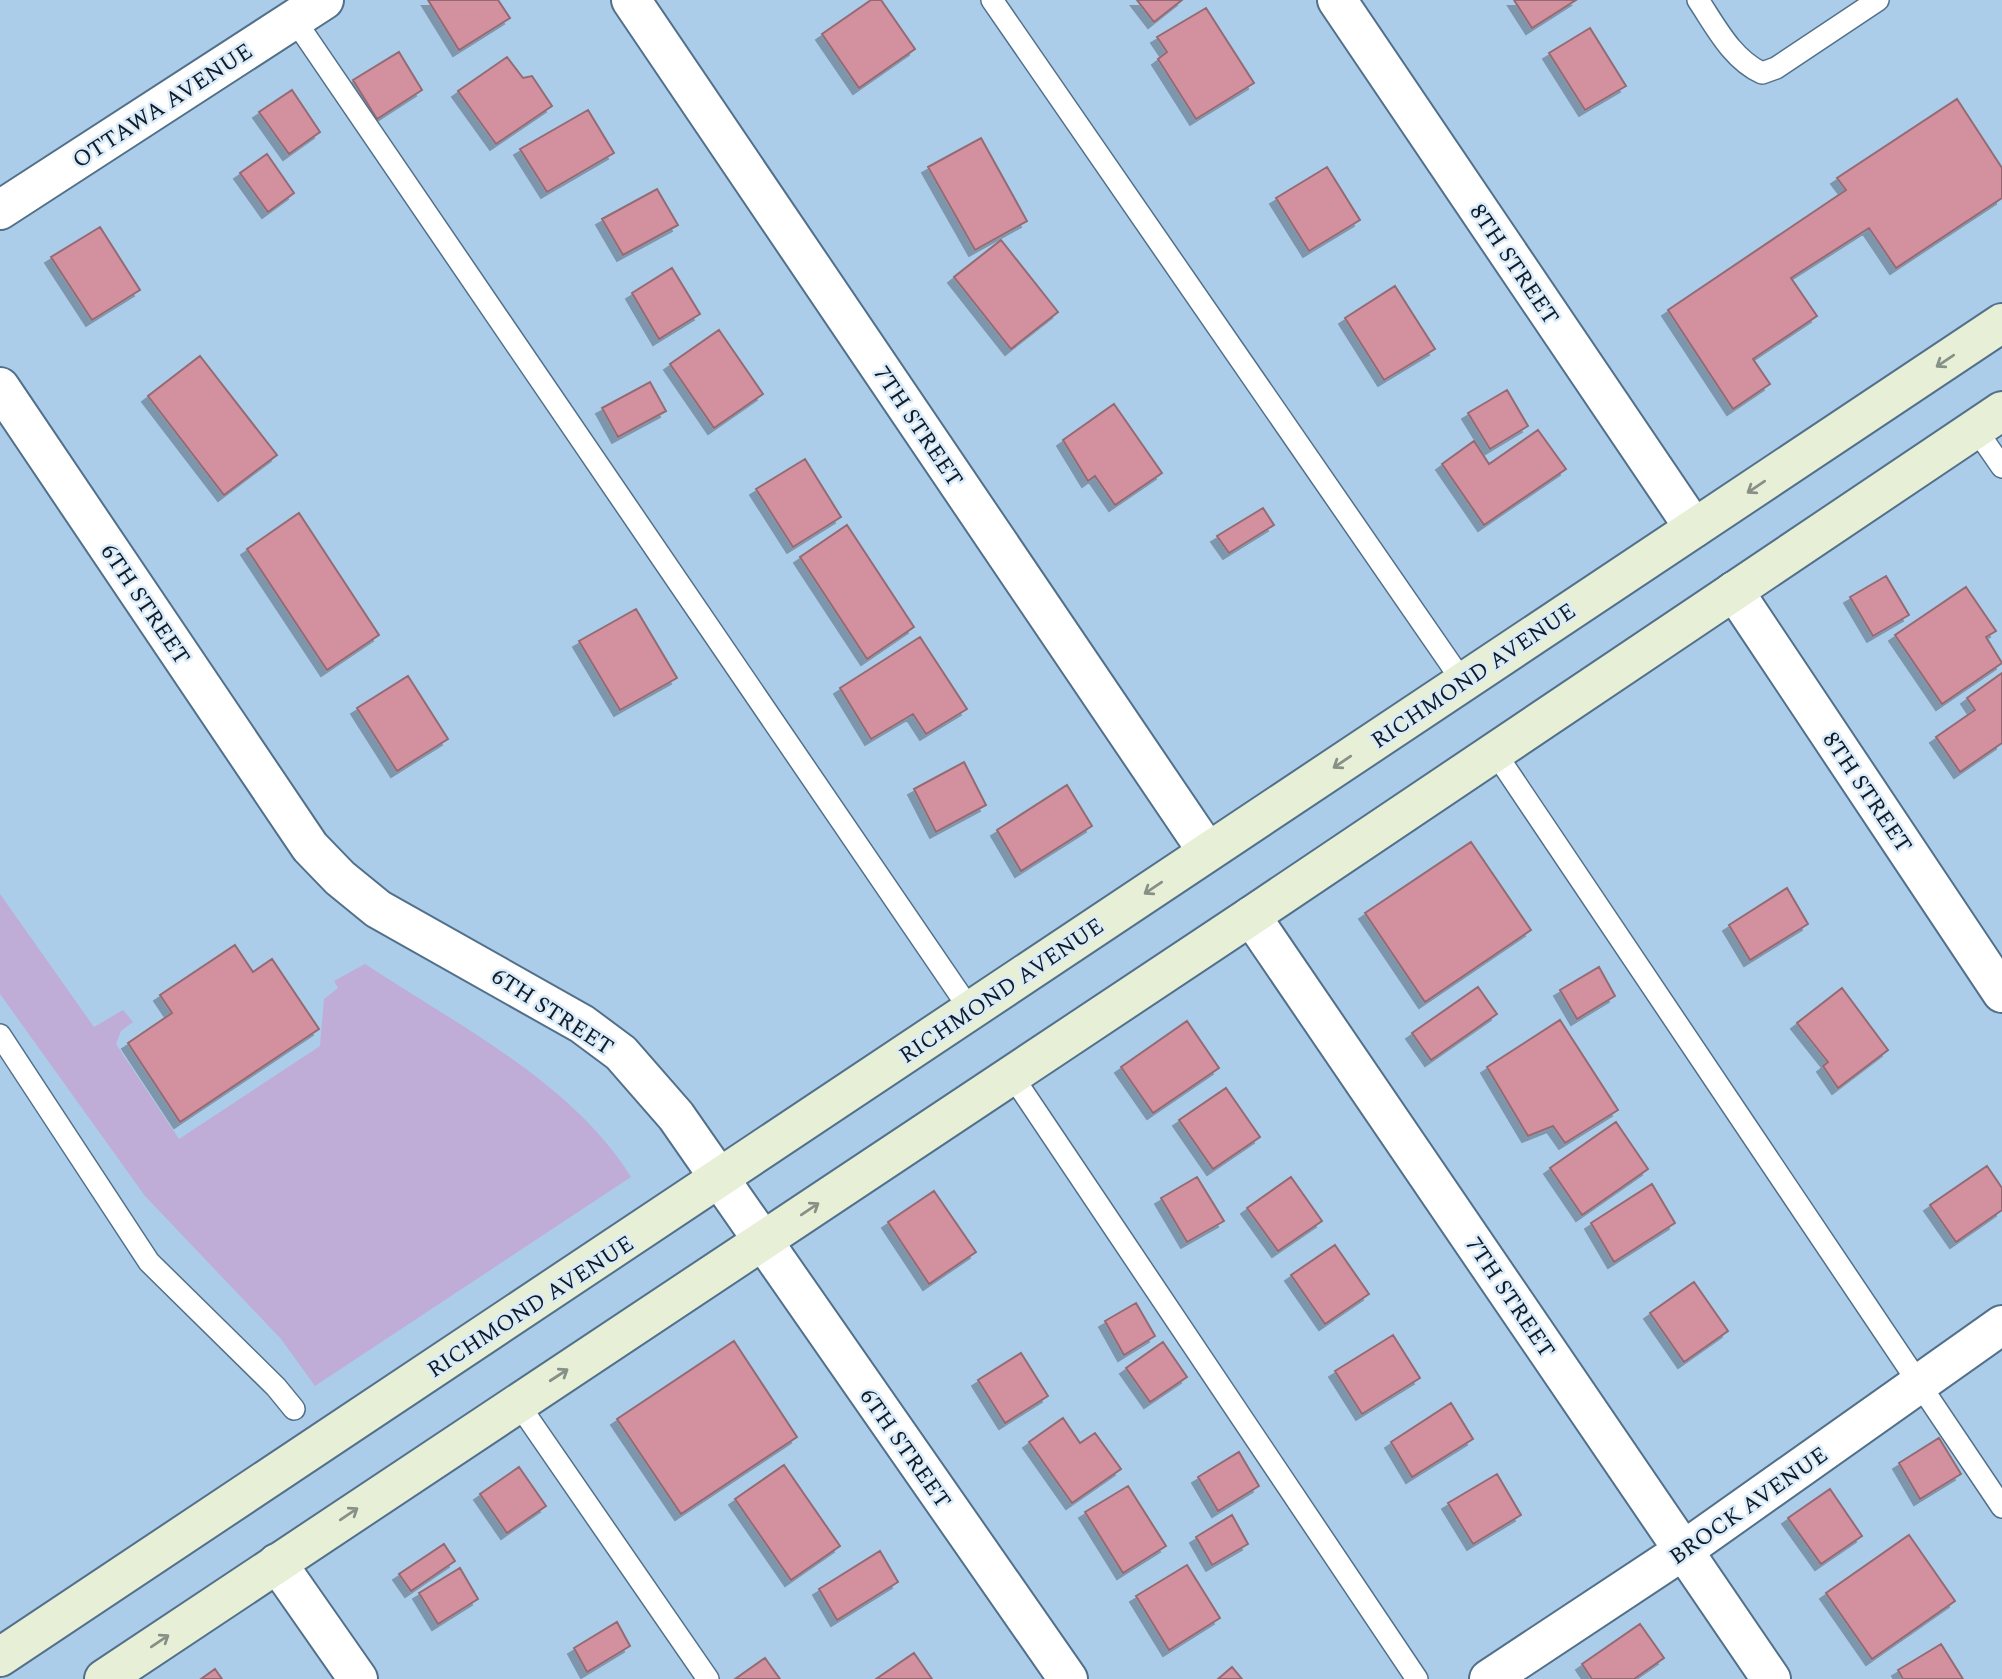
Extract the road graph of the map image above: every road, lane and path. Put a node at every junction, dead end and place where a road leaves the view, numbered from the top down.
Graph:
1 (631, 0) edge
2 (992, 0) edge
3 (1337, 0) edge
4 (1698, 0) edge
5 (1878, 0) edge
6 (309, 10) edge
7 (0, 210) edge
8 (2002, 323) edge
9 (0, 387) edge
10 (1989, 419) edge
11 (2002, 467) edge
12 (1694, 528) junction
13 (1734, 591) junction
14 (1463, 682) junction
15 (1494, 751) junction
16 (1207, 851) junction
17 (1251, 916) junction
18 (2002, 993) edge
19 (971, 1011) junction
20 (0, 1035) edge
21 (1012, 1074) junction
22 (720, 1180) junction
23 (762, 1241) junction
24 (2002, 1325) edge
25 (1919, 1384) junction
26 (517, 1402) junction
27 (294, 1409) dead end
28 (2002, 1507) edge
29 (1684, 1550) junction
30 (277, 1563) junction
31 (0, 1657) edge
32 (104, 1679) edge
33 (358, 1679) edge
34 (708, 1679) edge
35 (1068, 1679) edge
36 (1417, 1679) edge
37 (1489, 1679) edge
38 (1771, 1679) edge

1 - 16 street, 7TH STREET
2 - 14 lane
3 - 12 street, 8TH STREET
4 - 5 lane
6 - 7 street, OTTAWA AVENUE
6 - 19 lane
8 -> 12 main road, RICHMOND AVENUE
9 - 22 street, 6TH STREET
10 - 11 lane
10 - 13 main road
12 - 14 main road, RICHMOND AVENUE
13 - 15 main road
13 - 18 street, 8TH STREET
14 -> 16 main road, RICHMOND AVENUE
15 - 17 main road
15 - 25 lane
16 -> 19 main road, RICHMOND AVENUE
17 - 21 main road
17 - 29 street, 7TH STREET
19 - 22 main road, RICHMOND AVENUE
20 - 27 lane
23 -> 21 main road
21 - 36 lane
22 - 23 street, 6TH STREET
22 - 31 main road, RICHMOND AVENUE
26 -> 23 main road
23 - 35 street, 6TH STREET
24 - 25 street, BROCK AVENUE
25 - 28 lane
25 - 29 street, BROCK AVENUE
30 -> 26 main road
26 - 34 lane
29 - 37 street, BROCK AVENUE
29 - 38 street, 7TH STREET
32 -> 30 main road
30 - 33 street

